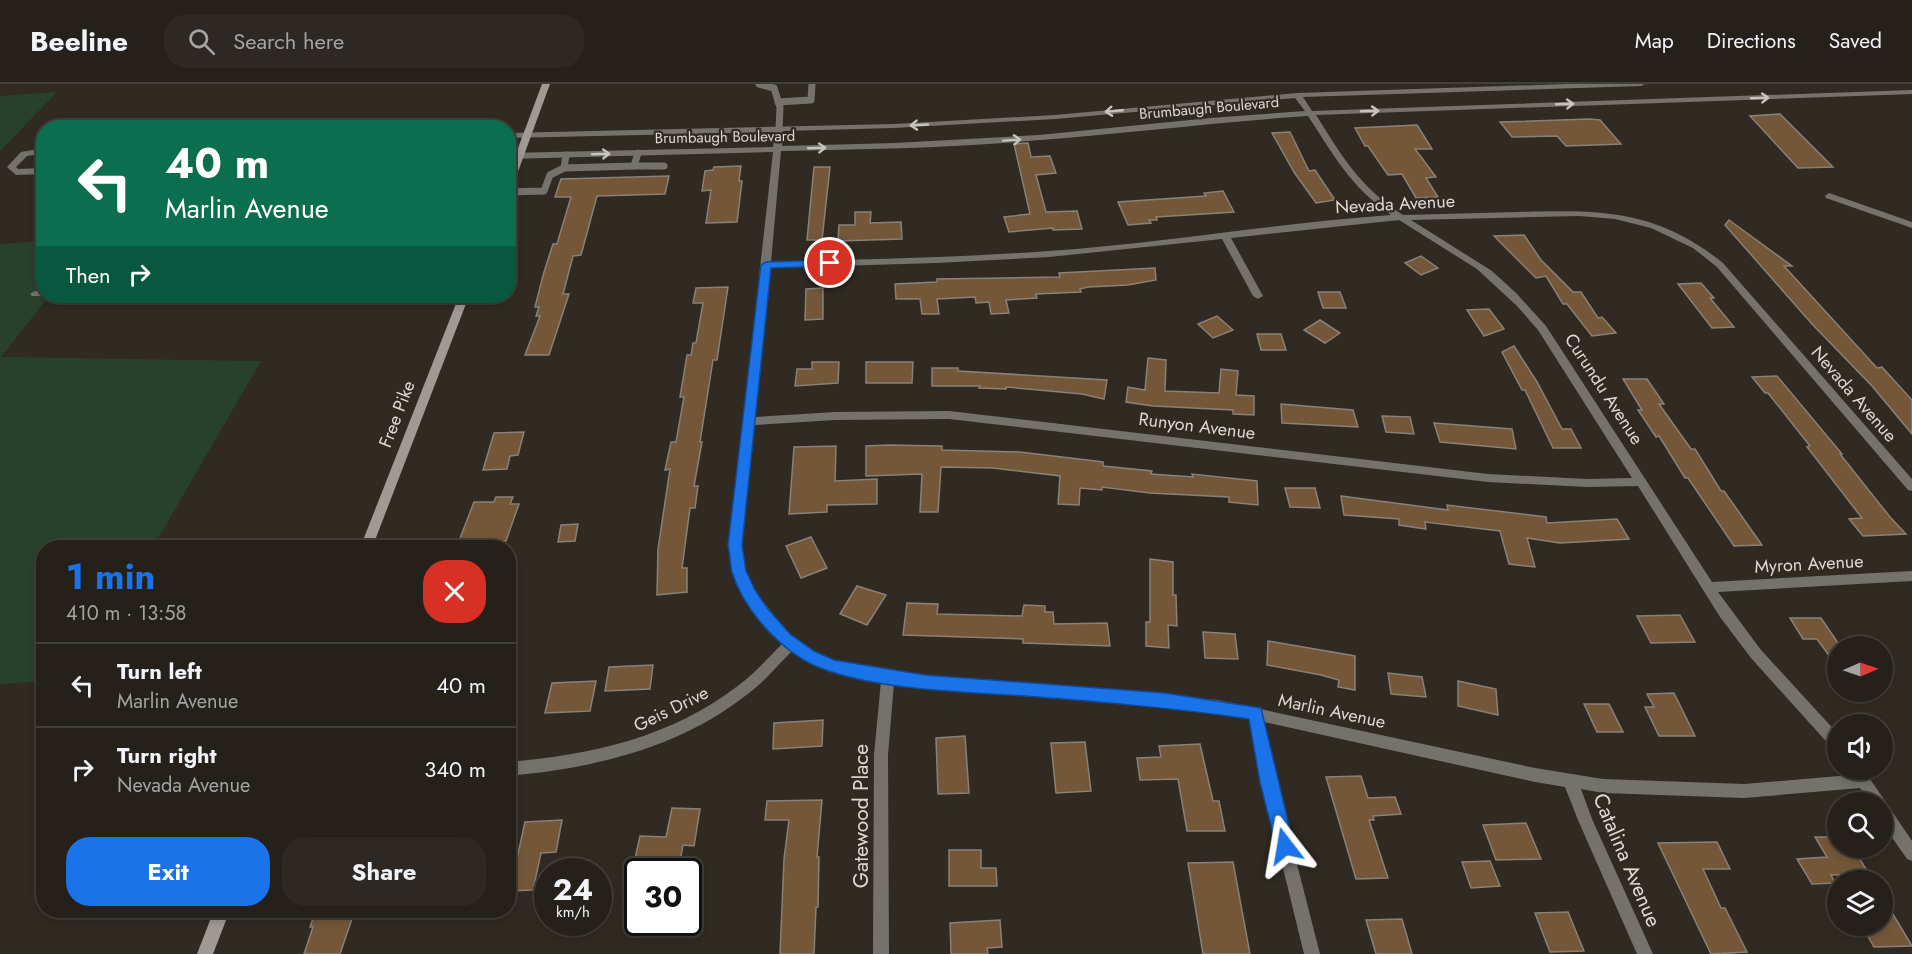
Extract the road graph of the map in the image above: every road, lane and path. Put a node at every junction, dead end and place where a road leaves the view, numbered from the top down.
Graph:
1 (546, 84) edge
2 (759, 84) edge
3 (812, 84) edge
4 (1641, 84) edge
5 (774, 86) edge
6 (1912, 92) edge
7 (1297, 95) junction
8 (778, 102) junction
9 (1312, 113) junction
10 (778, 129) junction
11 (516, 136) edge
12 (528, 136) junction
13 (777, 150) junction
14 (36, 152) edge
15 (638, 153) junction
16 (566, 155) junction
17 (516, 156) edge
18 (522, 156) junction
19 (634, 166) junction
20 (664, 166) dead end
21 (564, 168) junction
22 (516, 170) edge
23 (36, 171) edge
24 (516, 192) edge
25 (1829, 196) dead end
26 (1403, 218) junction
27 (1912, 225) edge
28 (1224, 234) junction
29 (766, 265) junction
30 (1258, 296) dead end
31 (461, 303) edge
32 (749, 421) junction
33 (1641, 482) junction
34 (1912, 487) edge
35 (369, 540) edge
36 (1912, 576) edge
37 (1708, 587) junction
38 (791, 643) junction
39 (888, 678) junction
40 (1255, 713) junction
41 (1827, 732) edge
42 (516, 768) edge
43 (1827, 780) edge
44 (1570, 782) junction
45 (1893, 826) edge
46 (1912, 854) edge
47 (219, 918) edge
48 (205, 954) edge
49 (881, 954) edge
50 (1312, 954) edge
51 (1645, 954) edge

1 - 12 main road
2 - 5 lane
3 - 8 lane
4 - 7 street, Brumbaugh Boulevard
5 - 8 lane
9 -> 6 street, Brumbaugh Boulevard
7 - 9 street, Curundu Avenue
7 -> 10 street, Brumbaugh Boulevard
8 - 10 lane
13 -> 9 street, Brumbaugh Boulevard
9 - 26 street, Curundu Avenue
10 - 12 street, Brumbaugh Boulevard
10 - 13 street, Marlin Avenue
11 - 12 street, Brumbaugh Boulevard
12 - 18 main road
13 - 15 street, Brumbaugh Boulevard
13 - 29 street, Marlin Avenue
14 - 23 street
16 -> 15 street, Brumbaugh Boulevard
15 - 19 lane
16 - 18 street, Brumbaugh Boulevard
16 - 21 lane
17 - 18 street, Brumbaugh Boulevard
18 - 22 main road
19 - 20 lane
19 - 21 lane
21 - 24 lane
25 - 27 street
26 - 28 street, Nevada Avenue
26 - 33 street, Curundu Avenue
26 - 34 street, Nevada Avenue
28 - 29 street, Nevada Avenue
28 - 30 street
29 - 32 street, Marlin Avenue
31 - 35 main road, Free Pike
32 - 33 street, Runyon Avenue
32 - 38 street, Marlin Avenue
33 - 37 street, Curundu Avenue
36 - 37 street, Myron Avenue
37 - 41 street, Curundu Avenue
38 - 39 street, Marlin Avenue
38 - 42 street, Geis Drive
39 - 40 street, Marlin Avenue
39 - 49 street, Gatewood Place
40 - 44 street, Marlin Avenue
40 - 50 street
43 - 44 street, Marlin Avenue
44 - 51 street, Catalina Avenue
45 - 46 street
47 - 48 main road

